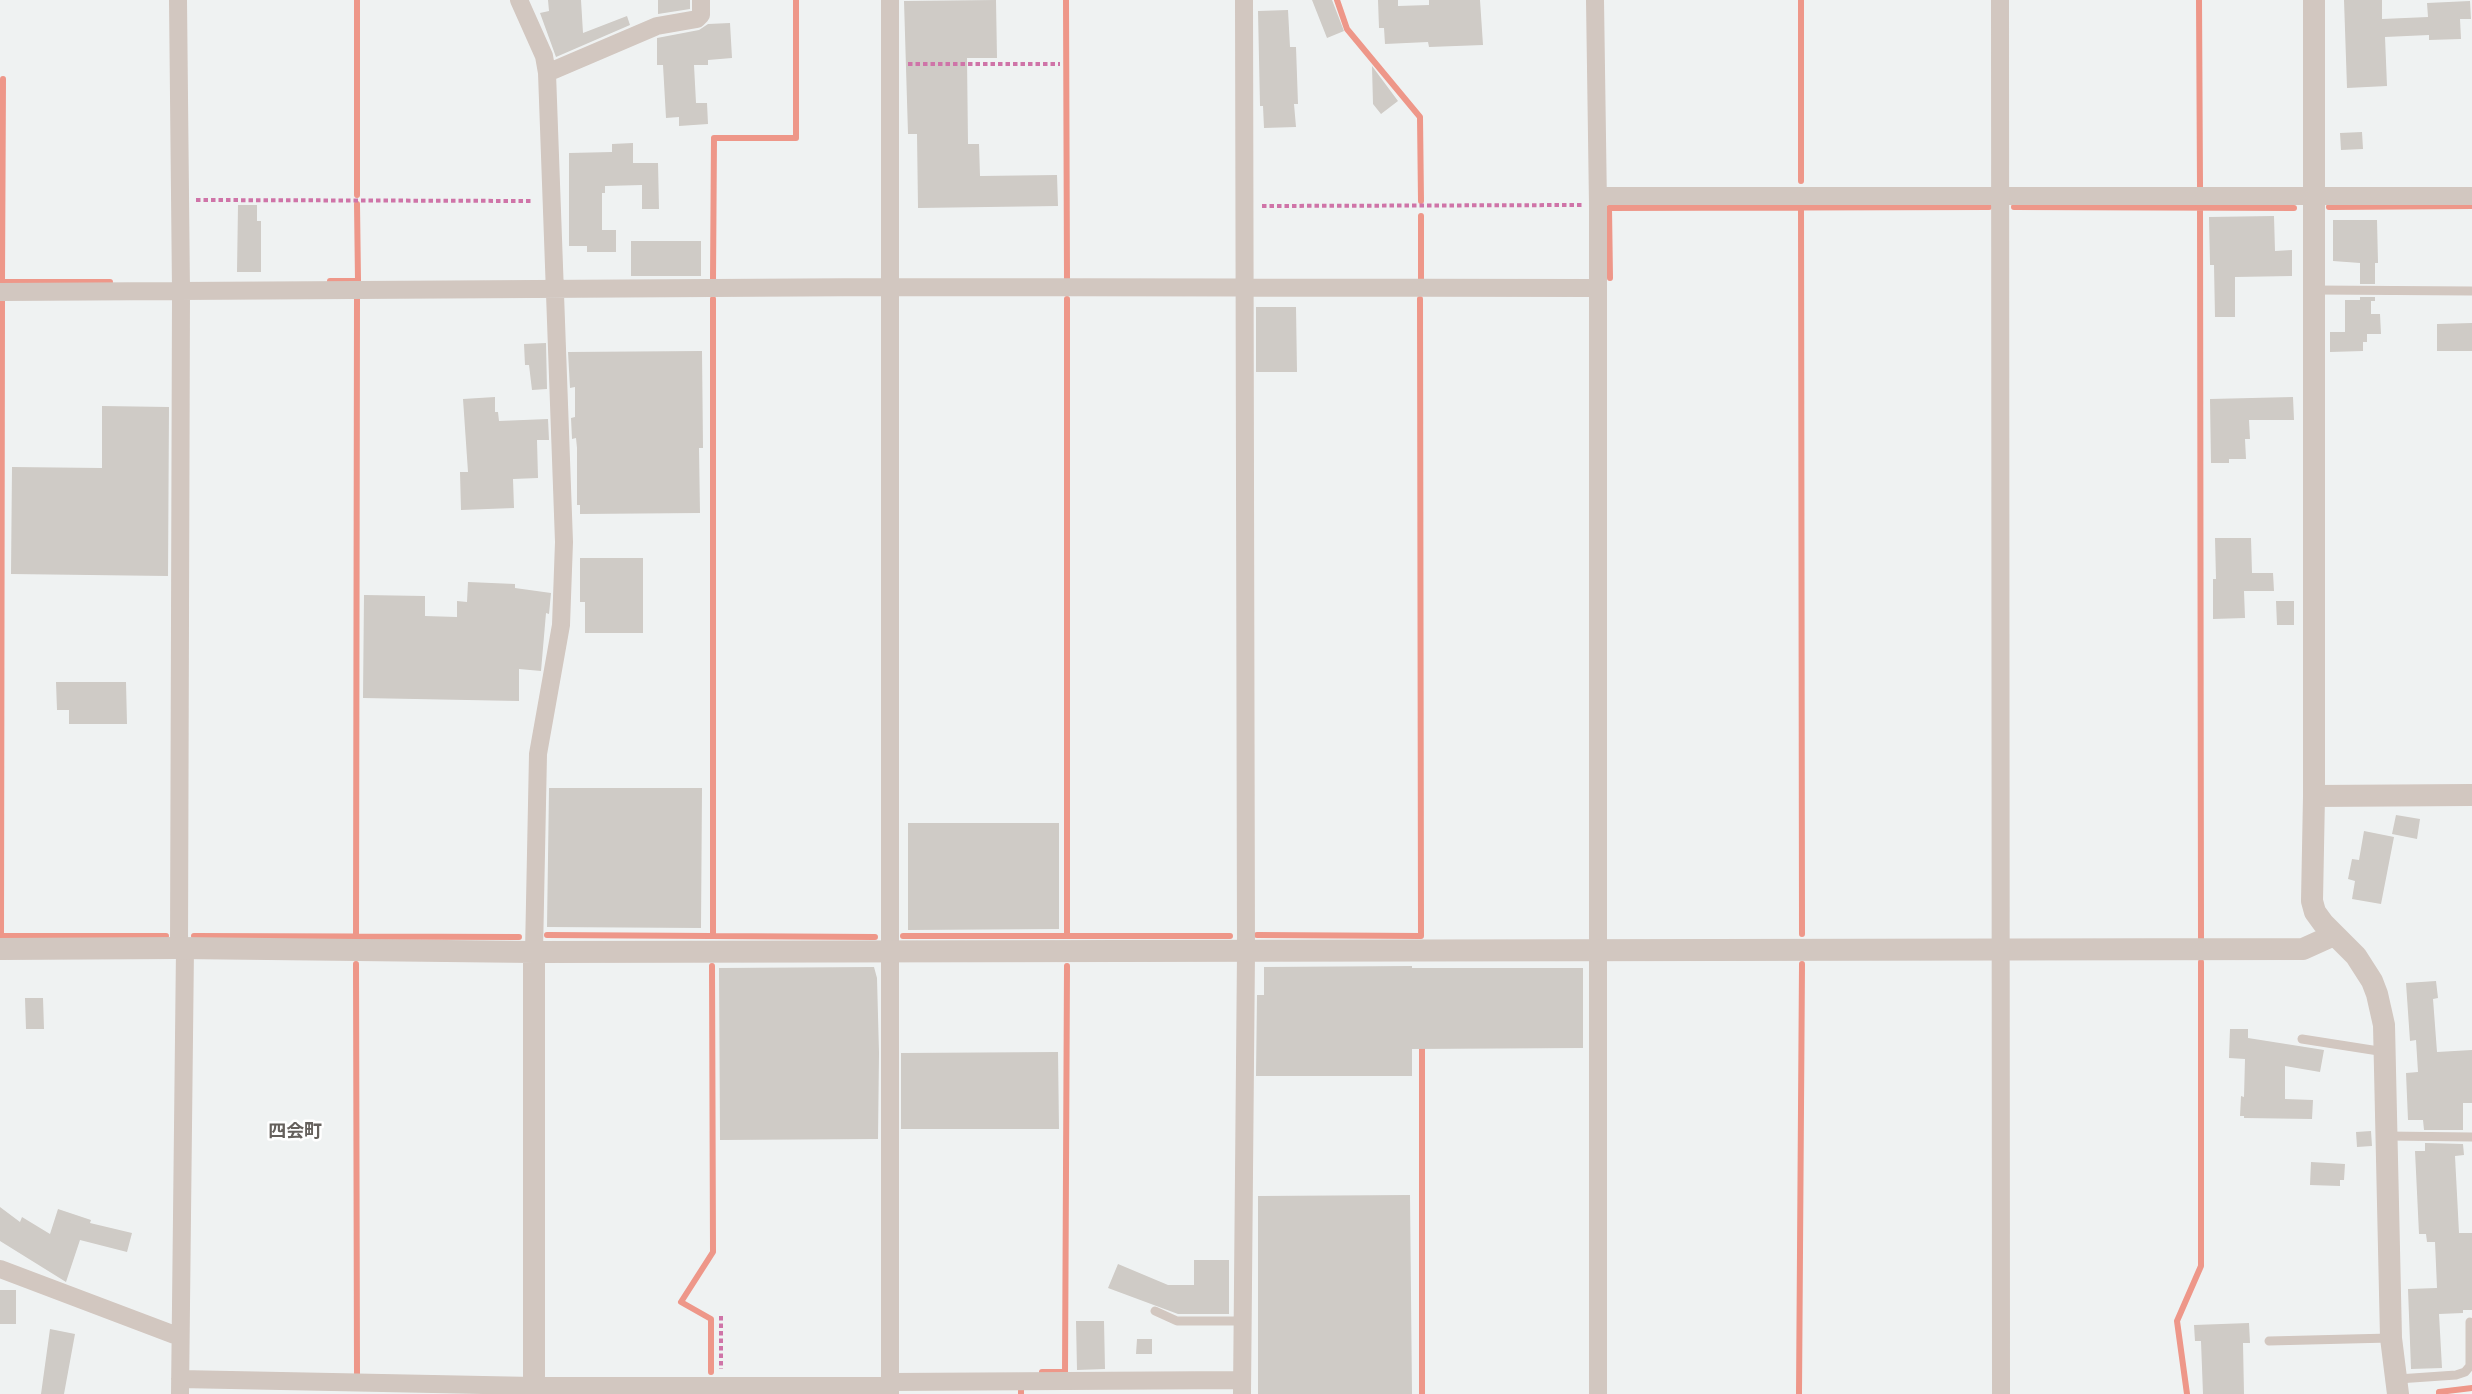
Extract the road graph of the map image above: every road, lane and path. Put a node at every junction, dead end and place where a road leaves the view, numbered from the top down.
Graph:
1 (178, 0) edge
2 (519, 0) edge
3 (701, 0) edge
4 (890, 0) edge
5 (1244, 0) edge
6 (1595, 0) edge
7 (2000, 0) edge
8 (2314, 0) edge
9 (890, 64) junction
10 (1060, 64) dead end
11 (547, 73) junction
12 (2000, 196) junction
13 (2314, 196) junction
14 (2472, 196) edge
15 (180, 200) junction
16 (551, 201) junction
17 (1598, 201) junction
18 (1244, 206) junction
19 (889, 287) junction
20 (1244, 287) junction
21 (1598, 288) junction
22 (555, 289) junction
23 (2314, 290) junction
24 (181, 291) junction
25 (2472, 291) edge
26 (0, 292) edge
27 (2472, 795) edge
28 (2314, 796) junction
29 (2334, 935) junction
30 (182, 948) junction
31 (0, 949) edge
32 (2001, 950) junction
33 (1598, 951) junction
34 (534, 952) junction
35 (891, 952) junction
36 (1246, 952) junction
37 (2302, 1039) dead end
38 (2386, 1052) junction
39 (2387, 1136) junction
40 (2472, 1137) edge
41 (1, 1271) edge
42 (1155, 1311) dead end
43 (721, 1316) dead end
44 (1243, 1321) junction
45 (2470, 1322) dead end
46 (180, 1337) junction
47 (2391, 1338) junction
48 (2269, 1341) dead end
49 (721, 1386) junction
50 (180, 1387) edge
51 (890, 1387) edge
52 (1242, 1387) edge
53 (2398, 1387) edge
54 (1144, 1388) edge
55 (534, 1390) edge
56 (1598, 1394) edge
57 (2001, 1394) edge

1 - 15 street
2 - 11 street
3 - 11 street
4 - 9 street
5 - 18 street
6 - 17 street
7 - 12 street
8 - 13 street
9 - 10 path
9 - 19 street
11 - 16 street
12 - 13 street
12 - 17 street
12 - 32 street
13 - 14 street
13 - 23 street
15 - 16 path
15 - 24 street
16 - 22 street
17 - 18 path
17 - 21 street
18 - 20 street
19 - 20 street
19 - 22 street
19 - 35 street
20 - 21 street
20 - 36 street
21 - 33 street
22 - 24 street
22 - 34 street
23 - 25 lane
23 - 28 street
24 - 26 street
24 - 30 street
27 - 28 street
28 - 29 street
29 - 32 street
29 - 38 street
30 - 31 street
30 - 34 street
30 - 46 street
32 - 33 street
32 - 57 street
33 - 36 street
33 - 56 street
34 - 35 street
34 - 55 street
35 - 36 street
35 - 51 street
36 - 44 street
37 - 38 lane
38 - 39 street
39 - 40 lane
39 - 47 street
41 - 46 street
42 - 44 lane
43 - 49 path
44 - 52 street
45 - 53 lane
46 - 50 street
47 - 48 lane
47 - 53 street
49 - 51 street
49 - 55 street
50 - 55 street
51 - 54 street
52 - 54 street

